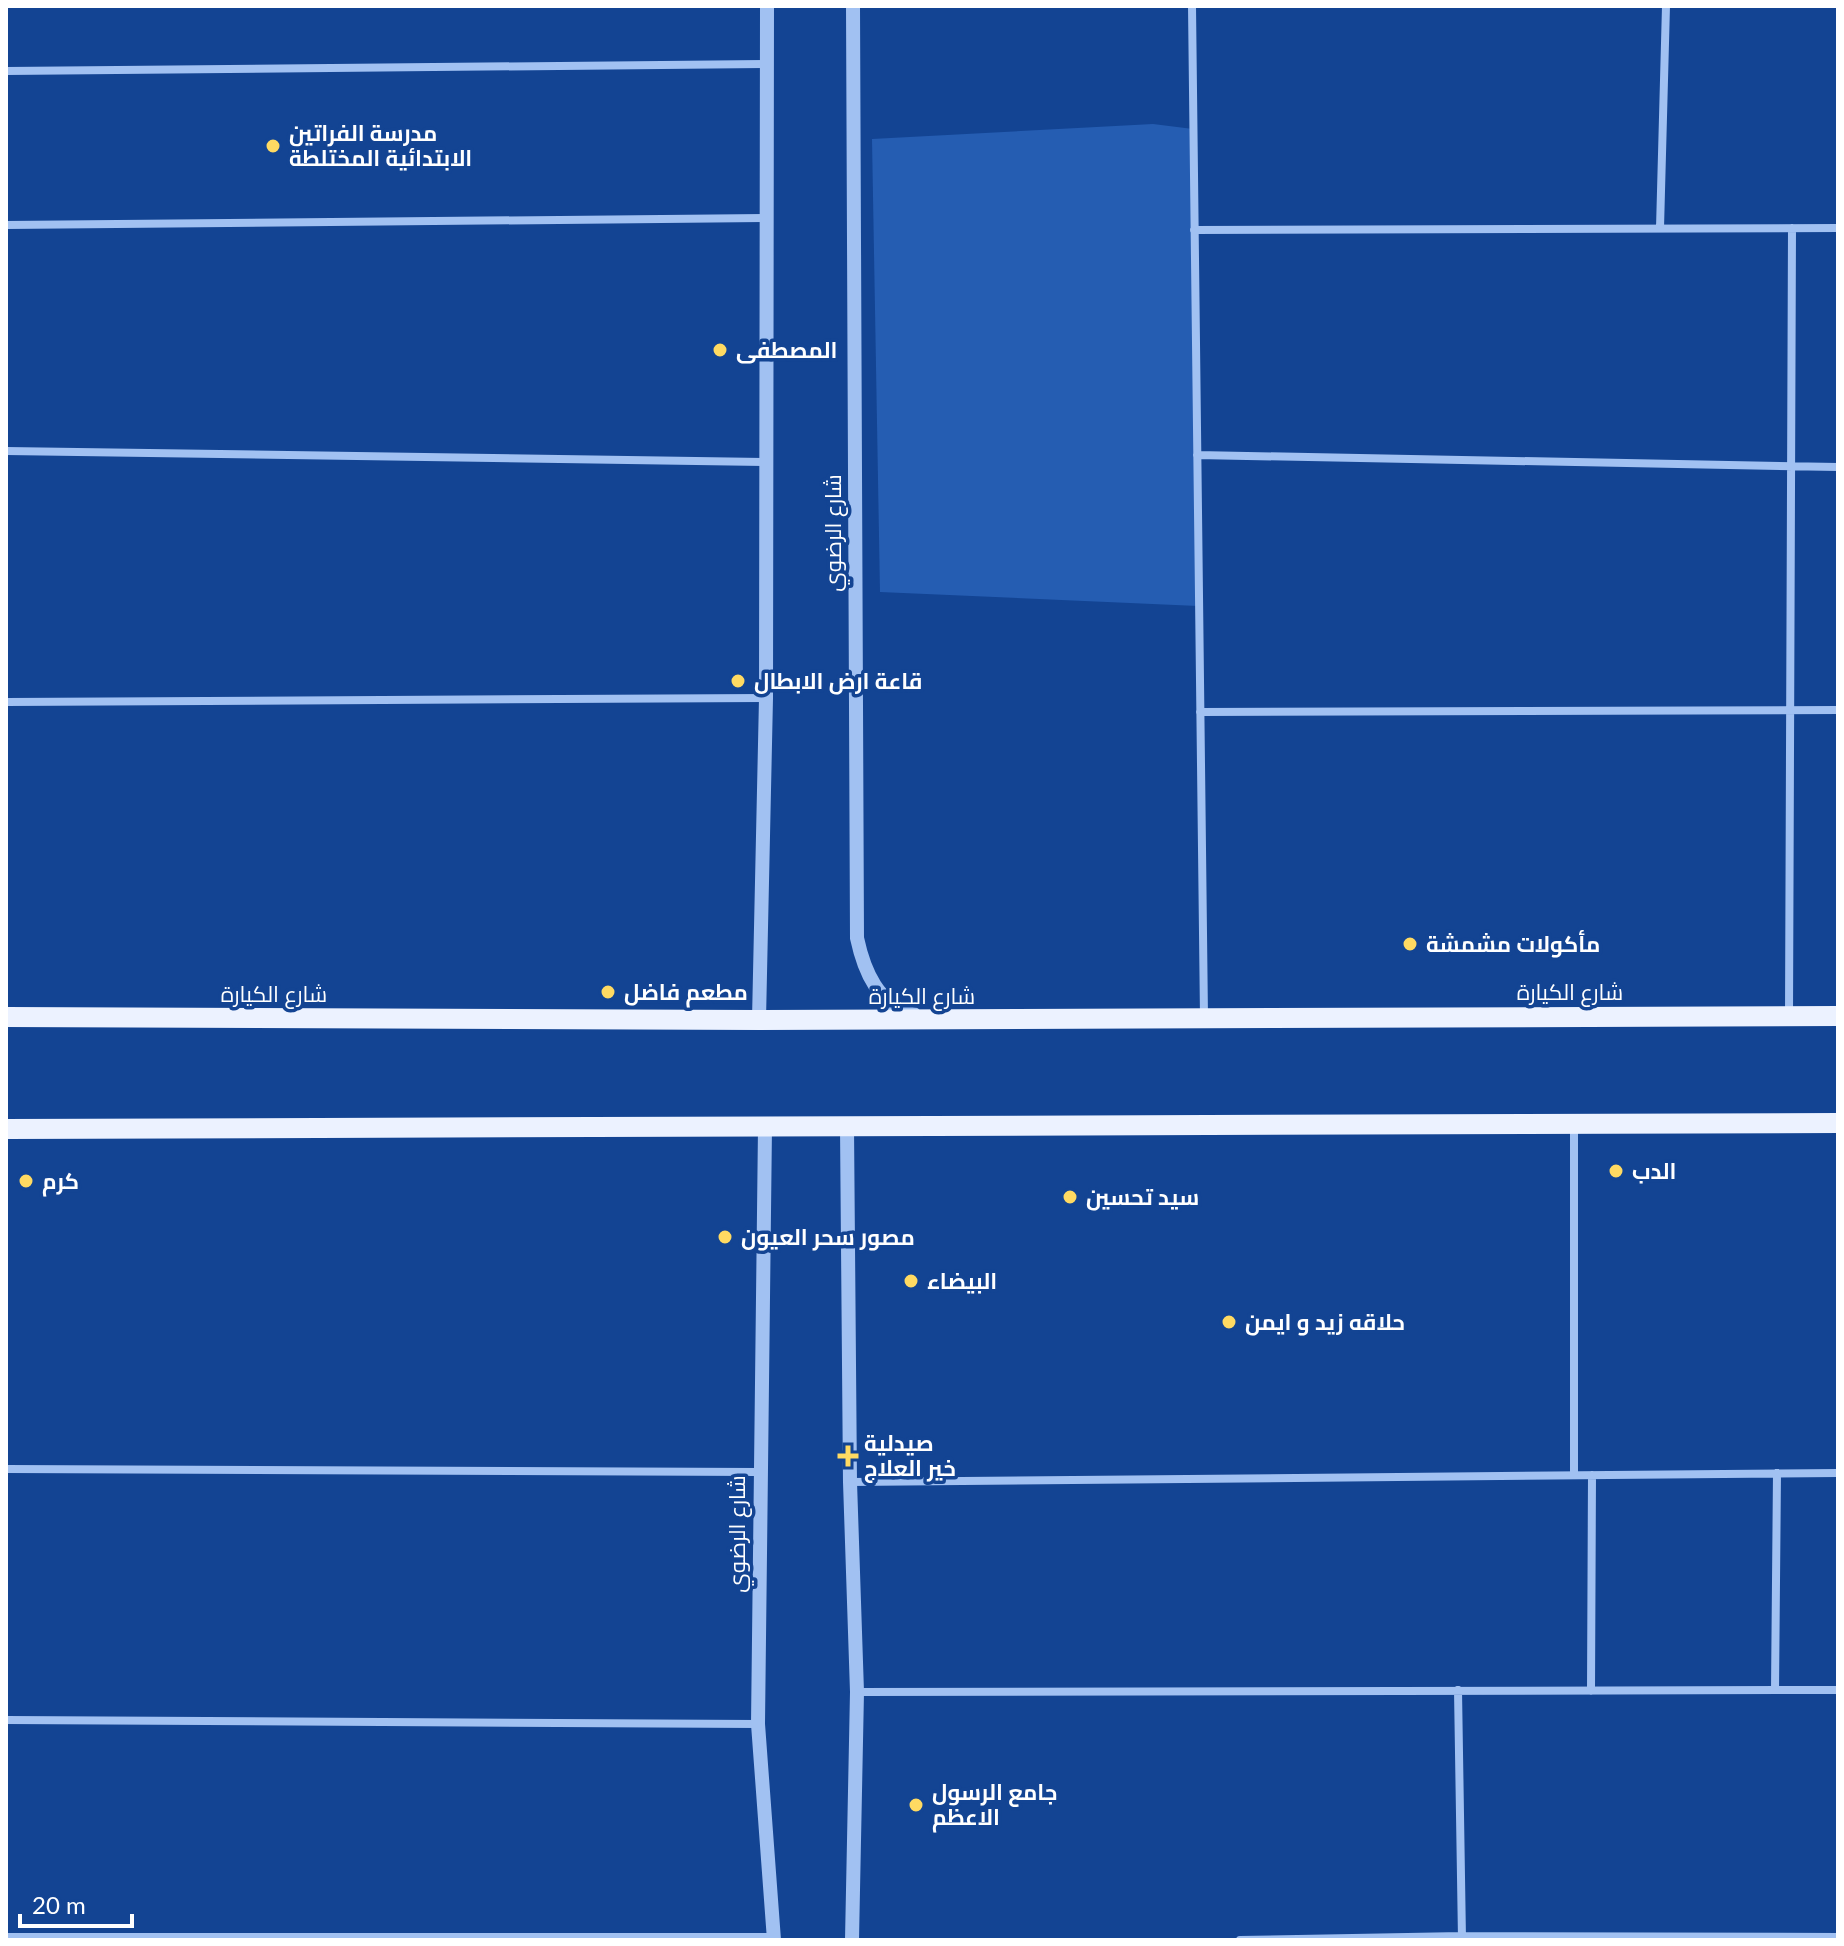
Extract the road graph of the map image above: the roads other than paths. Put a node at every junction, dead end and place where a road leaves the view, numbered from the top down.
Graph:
1 (767, 6) edge
2 (853, 6) edge
3 (1192, 6) edge
4 (1666, 6) edge
5 (767, 64) junction
6 (6, 71) edge
7 (766, 218) junction
8 (6, 225) edge
9 (1660, 228) junction
10 (1792, 228) junction
11 (1838, 228) edge
12 (1194, 230) junction
13 (6, 451) edge
14 (1197, 455) junction
15 (766, 462) junction
16 (1791, 466) junction
17 (1838, 467) edge
18 (766, 698) junction
19 (6, 702) edge
20 (1838, 710) edge
21 (1791, 711) junction
22 (1200, 712) junction
23 (1789, 1015) junction
24 (1838, 1016) edge
25 (6, 1017) edge
26 (1204, 1018) junction
27 (759, 1020) junction
28 (933, 1020) junction
29 (1838, 1123) edge
30 (1574, 1124) junction
31 (765, 1127) junction
32 (847, 1127) junction
33 (6, 1129) edge
34 (6, 1469) edge
35 (759, 1472) junction
36 (1777, 1473) junction
37 (1838, 1473) edge
38 (1574, 1474) junction
39 (1592, 1475) junction
40 (850, 1482) junction
41 (1458, 1690) junction
42 (1775, 1690) junction
43 (1838, 1690) edge
44 (1591, 1691) junction
45 (857, 1692) junction
46 (6, 1720) edge
47 (758, 1724) junction
48 (6, 1937) edge
49 (1838, 1937) edge
50 (774, 1938) edge
51 (1462, 1938) edge
52 (852, 1940) edge
53 (1240, 1940) edge

1 - 5 street
2 - 28 street, شارع الرضوي
3 - 12 street
4 - 9 street
5 - 6 street
5 - 7 street
7 - 8 street
7 - 15 street
9 - 10 street
9 - 12 street
10 - 11 street
10 - 16 street
12 - 14 street
13 - 15 street
14 - 16 street
14 - 22 street
15 - 18 street
16 - 17 street
16 - 21 street
18 - 19 street
18 - 27 street
20 - 21 street
21 - 22 street
21 - 23 street
22 - 26 street
23 - 24 main road, شارع الكيارة
23 - 26 main road, شارع الكيارة
25 - 27 main road, شارع الكيارة
26 - 28 main road, شارع الكيارة
27 - 28 main road, شارع الكيارة
29 - 30 main road
30 - 32 main road
30 - 38 street
31 - 32 main road
31 - 33 main road
31 - 35 street, شارع الرضوي
32 - 40 street
34 - 35 street
35 - 47 street, شارع الرضوي
36 - 37 street
36 - 39 street
36 - 42 street
38 - 39 street
38 - 40 street
39 - 44 street
40 - 45 street
41 - 44 street
41 - 45 street
41 - 51 street
42 - 43 street
42 - 44 street
45 - 52 street
46 - 47 street
47 - 50 street, شارع الرضوي
48 - 50 street
49 - 51 street
51 - 53 street

